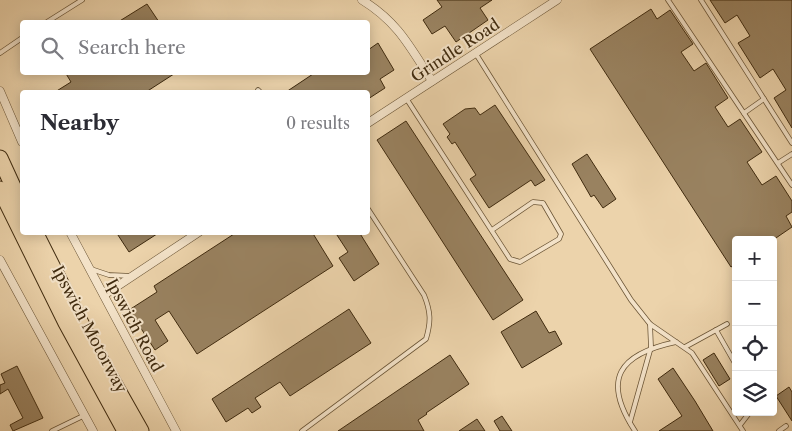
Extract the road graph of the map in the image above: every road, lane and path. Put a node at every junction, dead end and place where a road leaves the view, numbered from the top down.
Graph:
1 (82, 0) edge
2 (362, 0) edge
3 (558, 0) edge
4 (668, 0) edge
5 (701, 0) edge
6 (50, 20) edge
7 (20, 39) edge
8 (0, 53) edge
9 (476, 54) junction
10 (432, 81) junction
11 (0, 91) edge
12 (406, 98) junction
13 (764, 99) junction
14 (744, 112) junction
15 (370, 122) edge
16 (20, 137) edge
17 (792, 143) edge
18 (792, 154) edge
19 (0, 158) edge
20 (778, 163) junction
21 (792, 185) edge
22 (0, 189) edge
23 (20, 202) edge
24 (370, 212) edge
25 (20, 230) edge
26 (492, 230) junction
27 (23, 235) edge
28 (37, 235) edge
29 (72, 235) edge
30 (195, 235) edge
31 (0, 260) edge
32 (89, 269) junction
33 (132, 276) junction
34 (104, 296) junction
35 (650, 324) junction
36 (727, 324) dead end
37 (716, 330) junction
38 (676, 342) junction
39 (651, 347) junction
40 (685, 347) junction
41 (732, 358) edge
42 (85, 416) junction
43 (747, 416) edge
44 (630, 422) junction
45 (740, 425) junction
46 (786, 426) dead end
47 (63, 429) edge
48 (52, 431) edge
49 (93, 431) edge
50 (125, 431) edge
51 (141, 431) edge
52 (176, 431) edge
53 (302, 431) edge
54 (635, 431) edge
55 (743, 431) edge
56 (778, 431) edge

1 - 6 lane
2 - 10 street
3 - 9 street, Grindle Road
4 - 14 lane
5 - 13 lane
7 - 8 lane
9 - 10 street, Grindle Road
9 - 35 lane
10 - 12 street, Grindle Road
11 - 16 street
12 - 15 street, Grindle Road
12 - 26 lane
13 - 14 lane
13 - 17 lane
14 - 20 lane
18 - 20 lane
19 - 23 highway
20 - 21 lane
22 - 25 highway, Ipswich Motorway
24 - 53 lane
26 - 26 lane
27 - 50 highway, Ipswich Motorway
28 - 51 highway, Ipswich Motorway
29 - 32 street, Ipswich Road
30 - 33 street
31 - 42 street
32 - 33 lane
32 - 34 street, Ipswich Road
33 - 34 street
34 - 52 street, Ipswich Road
35 - 38 lane
35 - 39 lane
36 - 37 lane
37 - 40 lane
37 - 41 lane
38 - 39 lane
38 - 40 lane
39 - 44 lane
39 - 44 lane
40 - 45 lane
42 - 47 lane
42 - 49 street
43 - 45 lane
44 - 54 lane
45 - 55 lane
46 - 56 lane
47 - 48 lane

